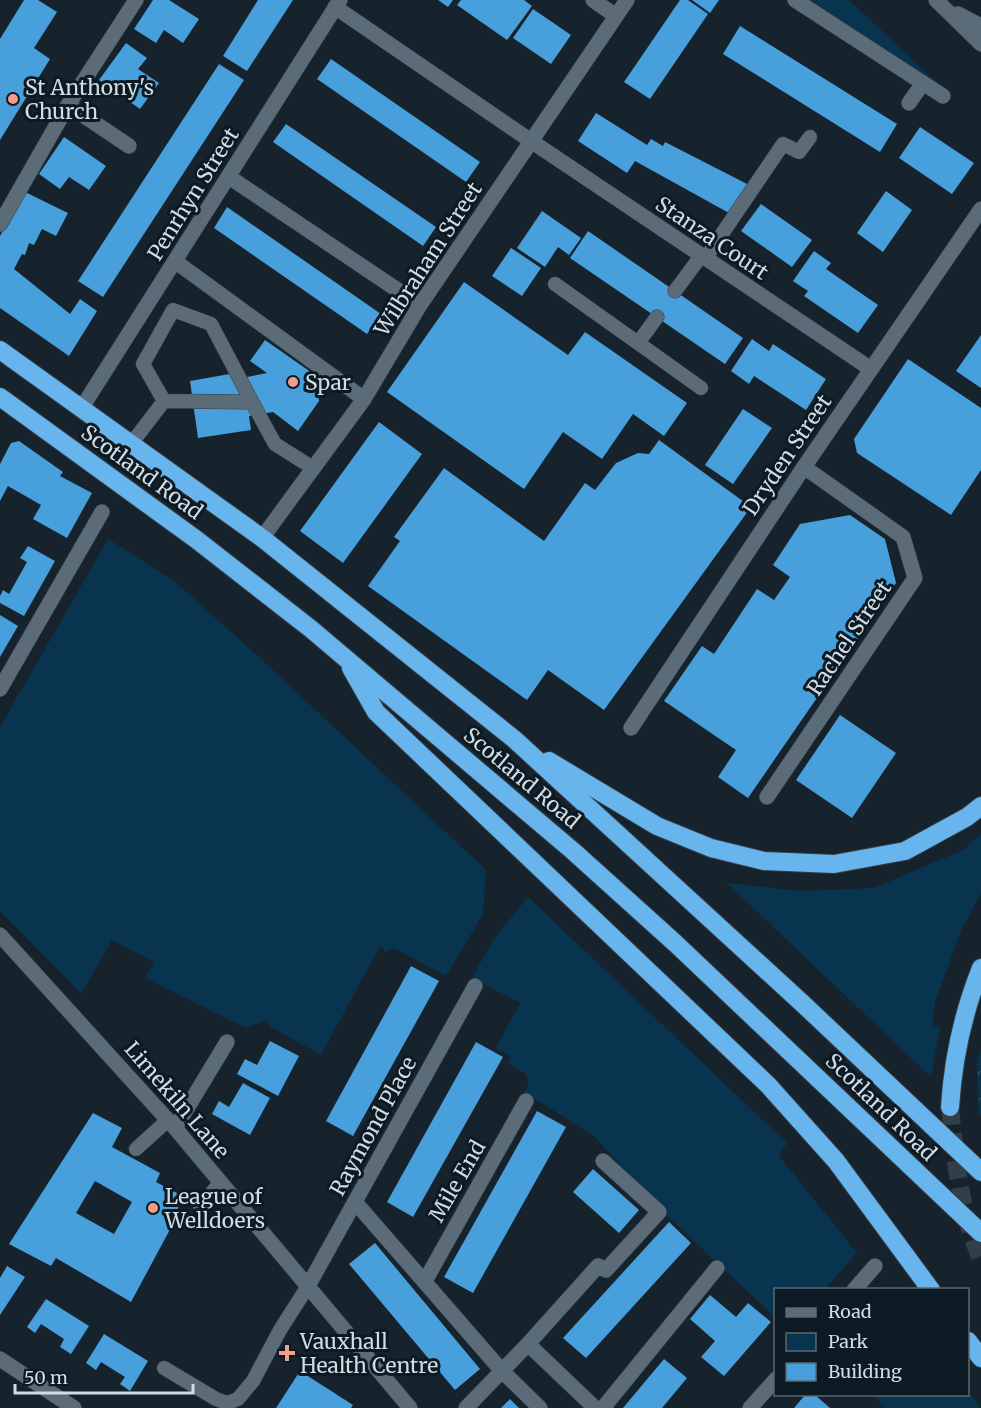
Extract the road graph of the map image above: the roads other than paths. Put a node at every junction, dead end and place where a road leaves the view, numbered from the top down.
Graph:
1 (136, 0) edge
2 (593, 0) edge
3 (627, 0) edge
4 (795, 0) edge
5 (338, 3) edge
6 (940, 4) edge
7 (616, 16) junction
8 (981, 26) edge
9 (981, 44) edge
10 (923, 83) junction
11 (943, 96) dead end
12 (909, 103) dead end
13 (68, 105) junction
14 (810, 137) dead end
15 (531, 141) junction
16 (129, 146) dead end
17 (229, 177) junction
18 (981, 208) edge
19 (0, 224) edge
20 (703, 257) junction
21 (176, 262) junction
22 (555, 284) dead end
23 (675, 291) dead end
24 (420, 305) junction
25 (657, 317) dead end
26 (638, 343) junction
27 (0, 350) edge
28 (871, 369) junction
29 (701, 388) dead end
30 (0, 397) edge
31 (364, 399) junction
32 (164, 401) junction
33 (252, 402) junction
34 (81, 409) junction
35 (131, 444) junction
36 (804, 467) junction
37 (314, 468) junction
38 (102, 512) dead end
39 (262, 538) junction
40 (344, 656) junction
41 (0, 689) edge
42 (631, 728) dead end
43 (513, 739) junction
44 (768, 797) dead end
45 (981, 806) edge
46 (0, 934) edge
47 (981, 968) edge
48 (475, 986) dead end
49 (227, 1042) dead end
50 (526, 1101) dead end
51 (950, 1107) tunnel mouth
52 (172, 1124) junction
53 (136, 1149) dead end
54 (603, 1161) dead end
55 (981, 1172) edge
56 (221, 1182) junction
57 (355, 1202) junction
58 (200, 1206) dead end
59 (981, 1233) edge
60 (875, 1266) dead end
61 (717, 1268) dead end
62 (425, 1281) junction
63 (308, 1286) junction
64 (856, 1288) edge
65 (930, 1288) edge
66 (969, 1342) edge
67 (528, 1344) junction
68 (981, 1358) edge
69 (0, 1359) edge
70 (164, 1368) dead end
71 (502, 1371) junction
72 (774, 1381) edge
73 (74, 1408) edge
74 (410, 1408) edge
75 (466, 1408) edge
76 (540, 1408) edge
77 (595, 1408) edge
78 (603, 1408) edge
79 (750, 1408) edge

1 - 13 street
2 - 7 street
3 - 7 street, Wilbraham Street
4 - 10 street
5 - 15 street, Stanza Court
5 - 17 street, Penrhyn Street
6 - 8 street
6 - 9 street
7 - 15 street, Wilbraham Street
10 - 11 street
10 - 12 street
13 - 16 street
13 - 19 street
14 - 20 lane
15 - 20 street, Stanza Court
15 - 24 street, Wilbraham Street
17 - 21 street, Penrhyn Street
17 - 24 street
18 - 28 street, Dryden Street
20 - 23 lane
20 - 28 street, Stanza Court
21 - 31 street
21 - 34 street, Penrhyn Street
22 - 26 lane
24 - 31 street, Wilbraham Street
25 - 26 lane
26 - 29 lane
27 - 34 highway, Scotland Road
28 - 36 street, Dryden Street
30 - 40 highway, Scotland Road
31 - 37 street, Wilbraham Street
32 - 33 lane
32 - 33 lane
32 - 35 lane
33 - 37 lane
34 - 35 highway, Scotland Road
35 - 39 highway, Scotland Road
36 - 42 street, Dryden Street
36 - 44 street, Rachel Street
37 - 39 street, Wilbraham Street
38 - 41 street
39 - 43 highway, Scotland Road
40 - 59 highway, Scotland Road
40 - 65 highway
43 - 45 highway
43 - 55 highway, Scotland Road
46 - 52 street, Limekiln Lane
47 - 51 highway
48 - 57 street, Raymond Place
49 - 52 street
50 - 62 street, Mile End
52 - 53 lane
52 - 56 street, Limekiln Lane
54 - 67 street
56 - 58 lane
56 - 63 street, Limekiln Lane
57 - 62 street
57 - 63 street, Raymond Place
60 - 64 street
61 - 78 street
62 - 71 street
63 - 70 lane
63 - 74 street, Limekiln Lane
66 - 68 highway
67 - 71 street
67 - 77 street
69 - 73 street
71 - 75 street
71 - 76 street
72 - 79 street

